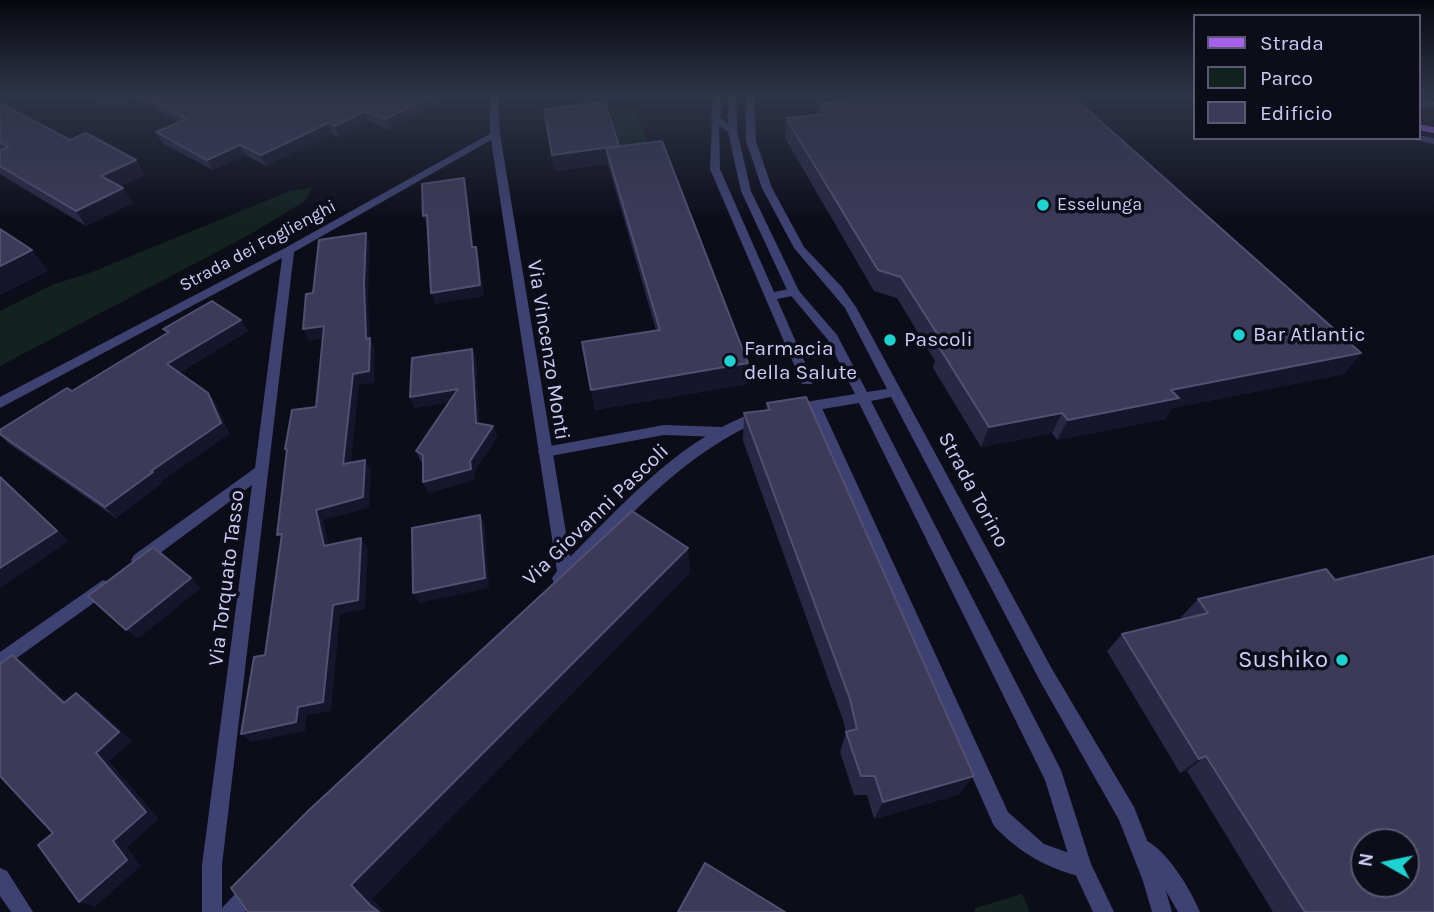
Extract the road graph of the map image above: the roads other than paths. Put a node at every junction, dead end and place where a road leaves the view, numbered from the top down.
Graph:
1 (489, 138) edge
2 (496, 138) edge
3 (715, 138) edge
4 (734, 138) edge
5 (751, 138) edge
6 (289, 250) junction
7 (794, 292) junction
8 (769, 296) junction
9 (807, 381) dead end
10 (895, 392) junction
11 (863, 397) junction
12 (0, 403) edge
13 (814, 406) junction
14 (720, 432) junction
15 (545, 452) junction
16 (262, 470) junction
17 (565, 573) junction
18 (550, 588) edge
19 (0, 662) edge
20 (1140, 846) junction
21 (1082, 867) junction
22 (270, 872) edge
23 (0, 878) edge
24 (23, 912) edge
25 (212, 912) edge
26 (231, 912) edge
27 (1104, 912) edge
28 (1162, 912) edge
29 (1190, 912) edge

1 - 6 street, Strada dei Foglienghi
2 - 15 street, Via Vincenzo Monti
3 - 8 street
4 - 7 street
5 - 10 street, Strada Torino
6 - 12 street, Strada dei Foglienghi
6 - 16 street, Via Torquato Tasso
7 - 8 street
7 - 11 street
8 - 9 street
10 - 11 street, Via Giovanni Pascoli
10 - 20 street, Strada Torino
11 - 13 street, Via Giovanni Pascoli
11 - 21 street
13 - 14 street, Via Giovanni Pascoli
13 - 21 street
14 - 15 street
14 - 17 street, Via Giovanni Pascoli
15 - 17 street, Via Vincenzo Monti
16 - 19 street
16 - 25 street, Via Torquato Tasso
17 - 18 street, Via Giovanni Pascoli
20 - 28 street, Strada Torino
20 - 29 street
21 - 27 street
22 - 26 street
23 - 24 street

